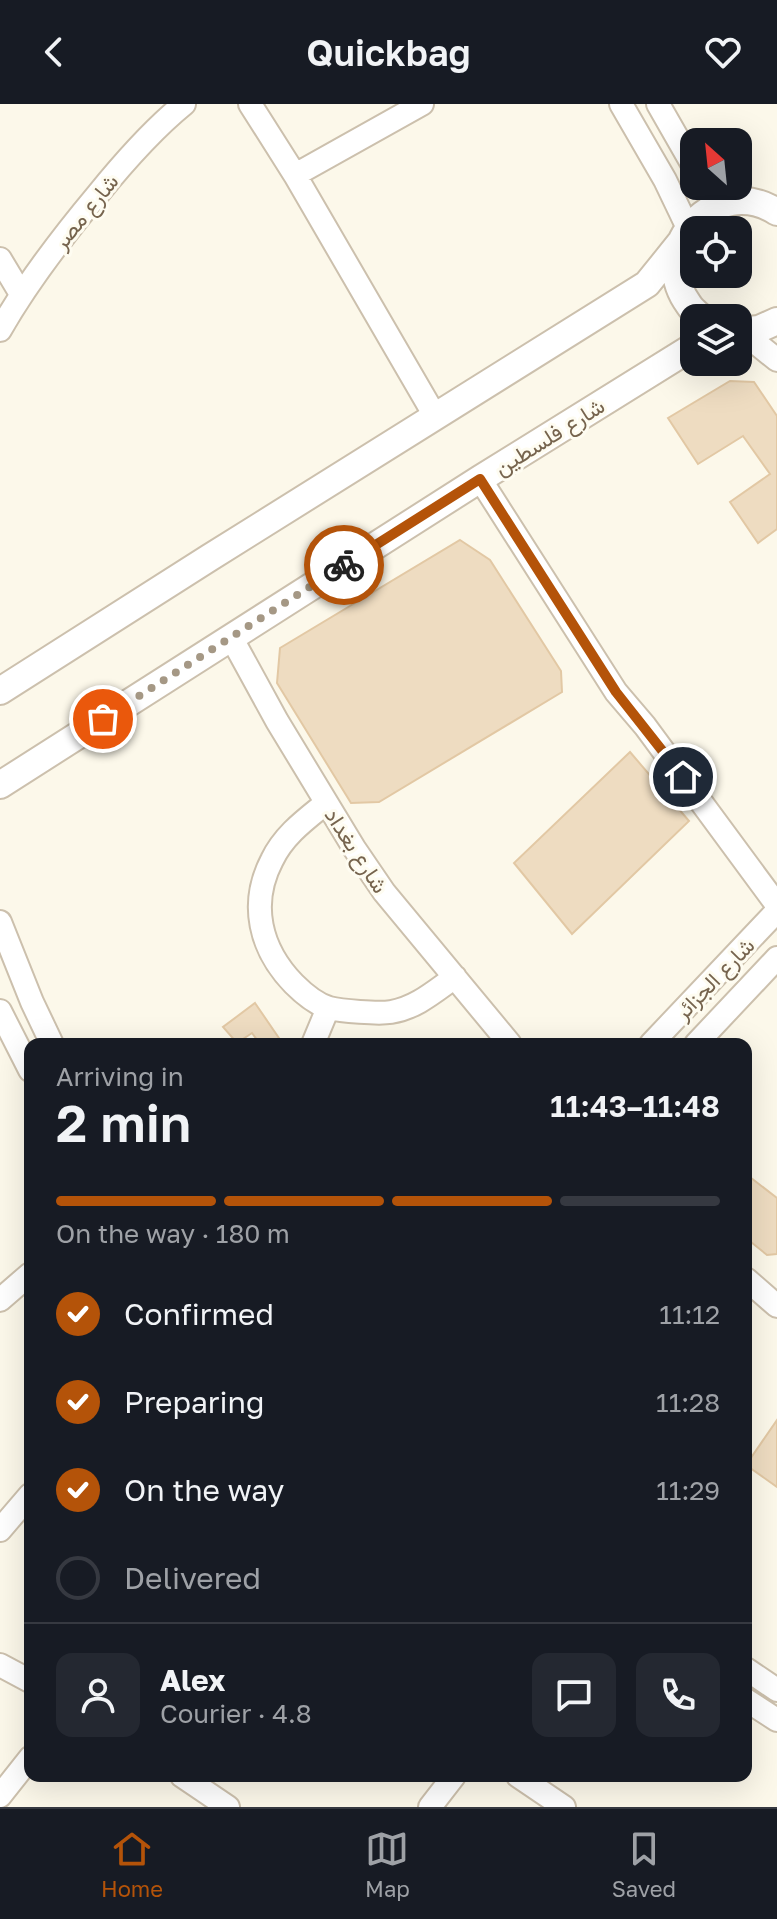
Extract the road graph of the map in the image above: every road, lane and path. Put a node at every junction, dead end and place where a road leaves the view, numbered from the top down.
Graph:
1 (184, 104) edge
2 (250, 104) edge
3 (422, 104) edge
4 (621, 104) edge
5 (658, 104) edge
6 (680, 142) edge
7 (295, 175) junction
8 (754, 199) edge
9 (777, 212) edge
10 (700, 216) edge
11 (680, 224) edge
12 (680, 241) edge
13 (680, 250) edge
14 (0, 259) edge
15 (680, 287) edge
16 (21, 294) junction
17 (777, 321) edge
18 (0, 330) edge
19 (752, 330) edge
20 (752, 341) edge
21 (680, 355) edge
22 (777, 360) edge
23 (435, 416) junction
24 (480, 479) junction
25 (231, 637) junction
26 (0, 691) edge
27 (0, 785) edge
28 (326, 803) junction
29 (777, 905) edge
30 (777, 911) edge
31 (0, 922) edge
32 (777, 958) edge
33 (455, 977) junction
34 (10, 980) edge
35 (328, 1008) junction
36 (3, 1028) edge
37 (48, 1038) edge
38 (316, 1038) edge
39 (505, 1038) edge
40 (657, 1038) edge
41 (702, 1038) edge
42 (24, 1061) edge
43 (24, 1279) edge
44 (752, 1284) edge
45 (0, 1300) edge
46 (777, 1306) edge
47 (24, 1502) edge
48 (0, 1530) edge
49 (0, 1665) edge
50 (752, 1673) edge
51 (24, 1678) edge
52 (777, 1690) edge
53 (752, 1704) edge
54 (777, 1720) edge
55 (24, 1764) edge
56 (190, 1782) edge
57 (449, 1782) edge
58 (527, 1782) edge
59 (3, 1785) edge
60 (220, 1805) edge
61 (430, 1807) edge
62 (564, 1807) edge

1 - 16 street, شارع مصر
2 - 7 street
3 - 7 street
4 - 11 street
5 - 6 street
7 - 23 street
8 - 9 street
8 - 10 street
12 - 23 street
13 - 15 street
14 - 16 street
16 - 18 street, شارع مصر
17 - 19 street
20 - 22 street
21 - 24 street, شارع فلسطين
23 - 26 street
24 - 25 street, شارع فلسطين
24 - 29 street
25 - 27 street, شارع فلسطين
25 - 28 street, شارع بغداد
28 - 33 street, شارع بغداد
28 - 35 street
30 - 40 street, شارع الجزائر
31 - 34 street
32 - 41 street, شارع الجزائر
33 - 35 street
33 - 39 street, شارع بغداد
34 - 37 street
35 - 38 street
36 - 42 street
43 - 45 street
44 - 46 street
47 - 48 street
49 - 51 street
50 - 52 street
53 - 54 street
55 - 59 street
56 - 60 street
57 - 61 street
58 - 62 street

